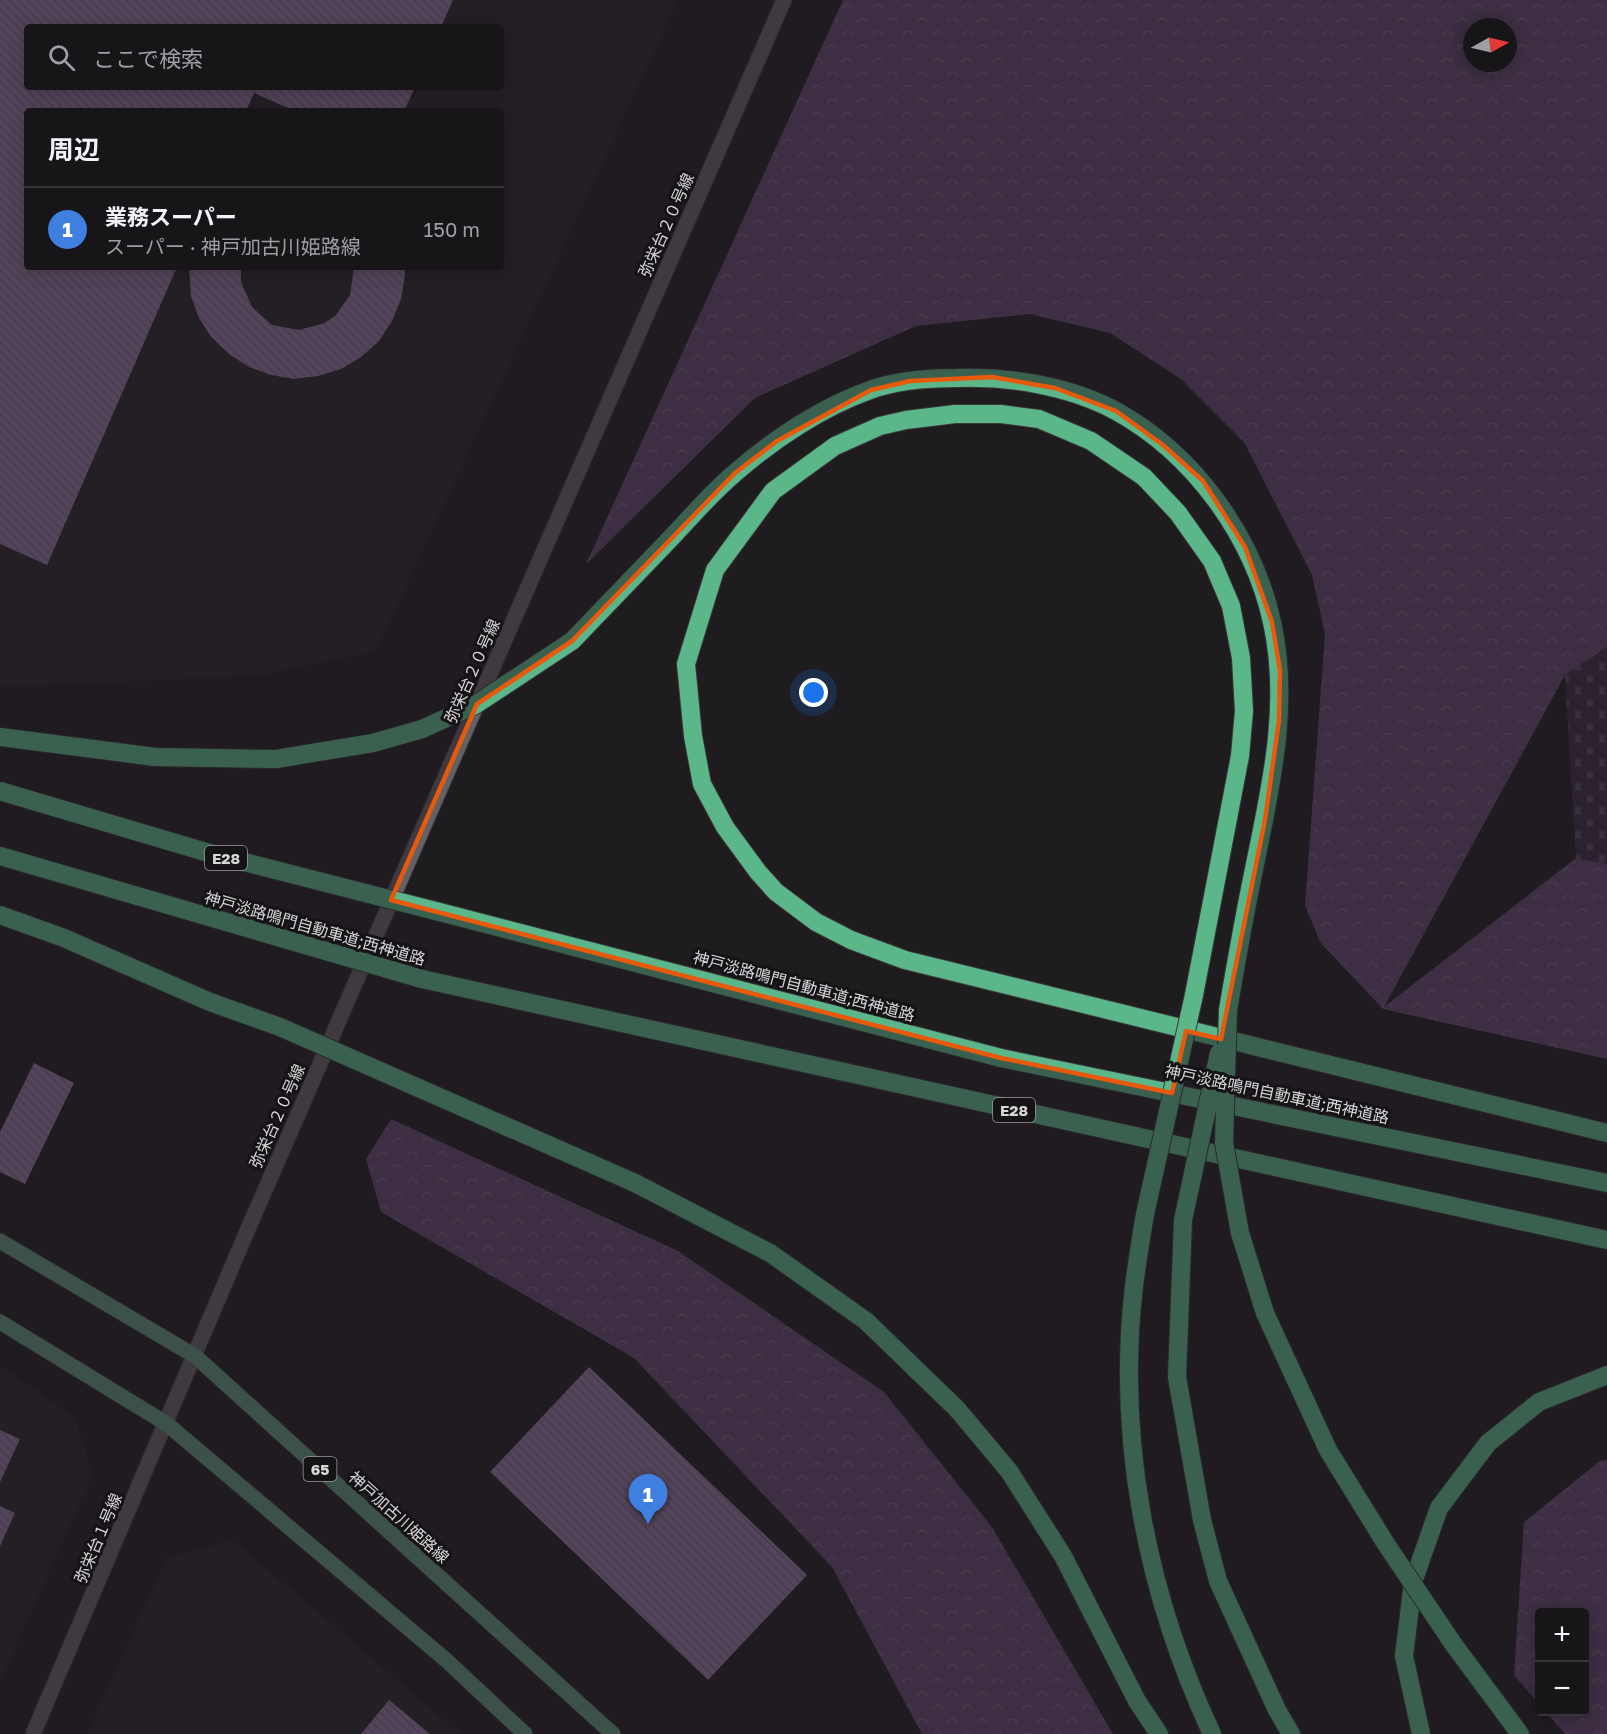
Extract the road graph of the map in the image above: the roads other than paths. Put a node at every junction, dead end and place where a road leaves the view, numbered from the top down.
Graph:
1 (784, 0) edge
2 (0, 737) edge
3 (0, 791) edge
4 (0, 856) edge
5 (0, 915) edge
6 (1228, 1010) junction
7 (1607, 1133) edge
8 (1607, 1183) edge
9 (1607, 1240) edge
10 (0, 1241) edge
11 (0, 1322) edge
12 (195, 1356) junction
13 (1607, 1375) edge
14 (167, 1424) junction
15 (33, 1734) edge
16 (525, 1734) edge
17 (613, 1734) edge
18 (1160, 1734) edge
19 (1212, 1734) edge
20 (1291, 1734) edge
21 (1421, 1734) edge
22 (1520, 1734) edge

1 - 12 street, 弥栄台２０号線
2 - 6 highway, bridge
3 - 8 highway, 神戸淡路鳴門自動車道;西神道路 / E28, bridge
4 - 9 highway, 神戸淡路鳴門自動車道;西神道路 / E28, bridge
5 - 18 highway, bridge
6 - 20 highway, bridge
6 - 22 highway, bridge
7 - 19 highway, bridge
10 - 12 main road, 神戸加古川姫路線 / 65
11 - 14 main road
12 - 14 street, 弥栄台１号線
12 - 17 main road, 神戸加古川姫路線 / 65
13 - 21 highway
14 - 15 street, 弥栄台１号線
14 - 16 main road

